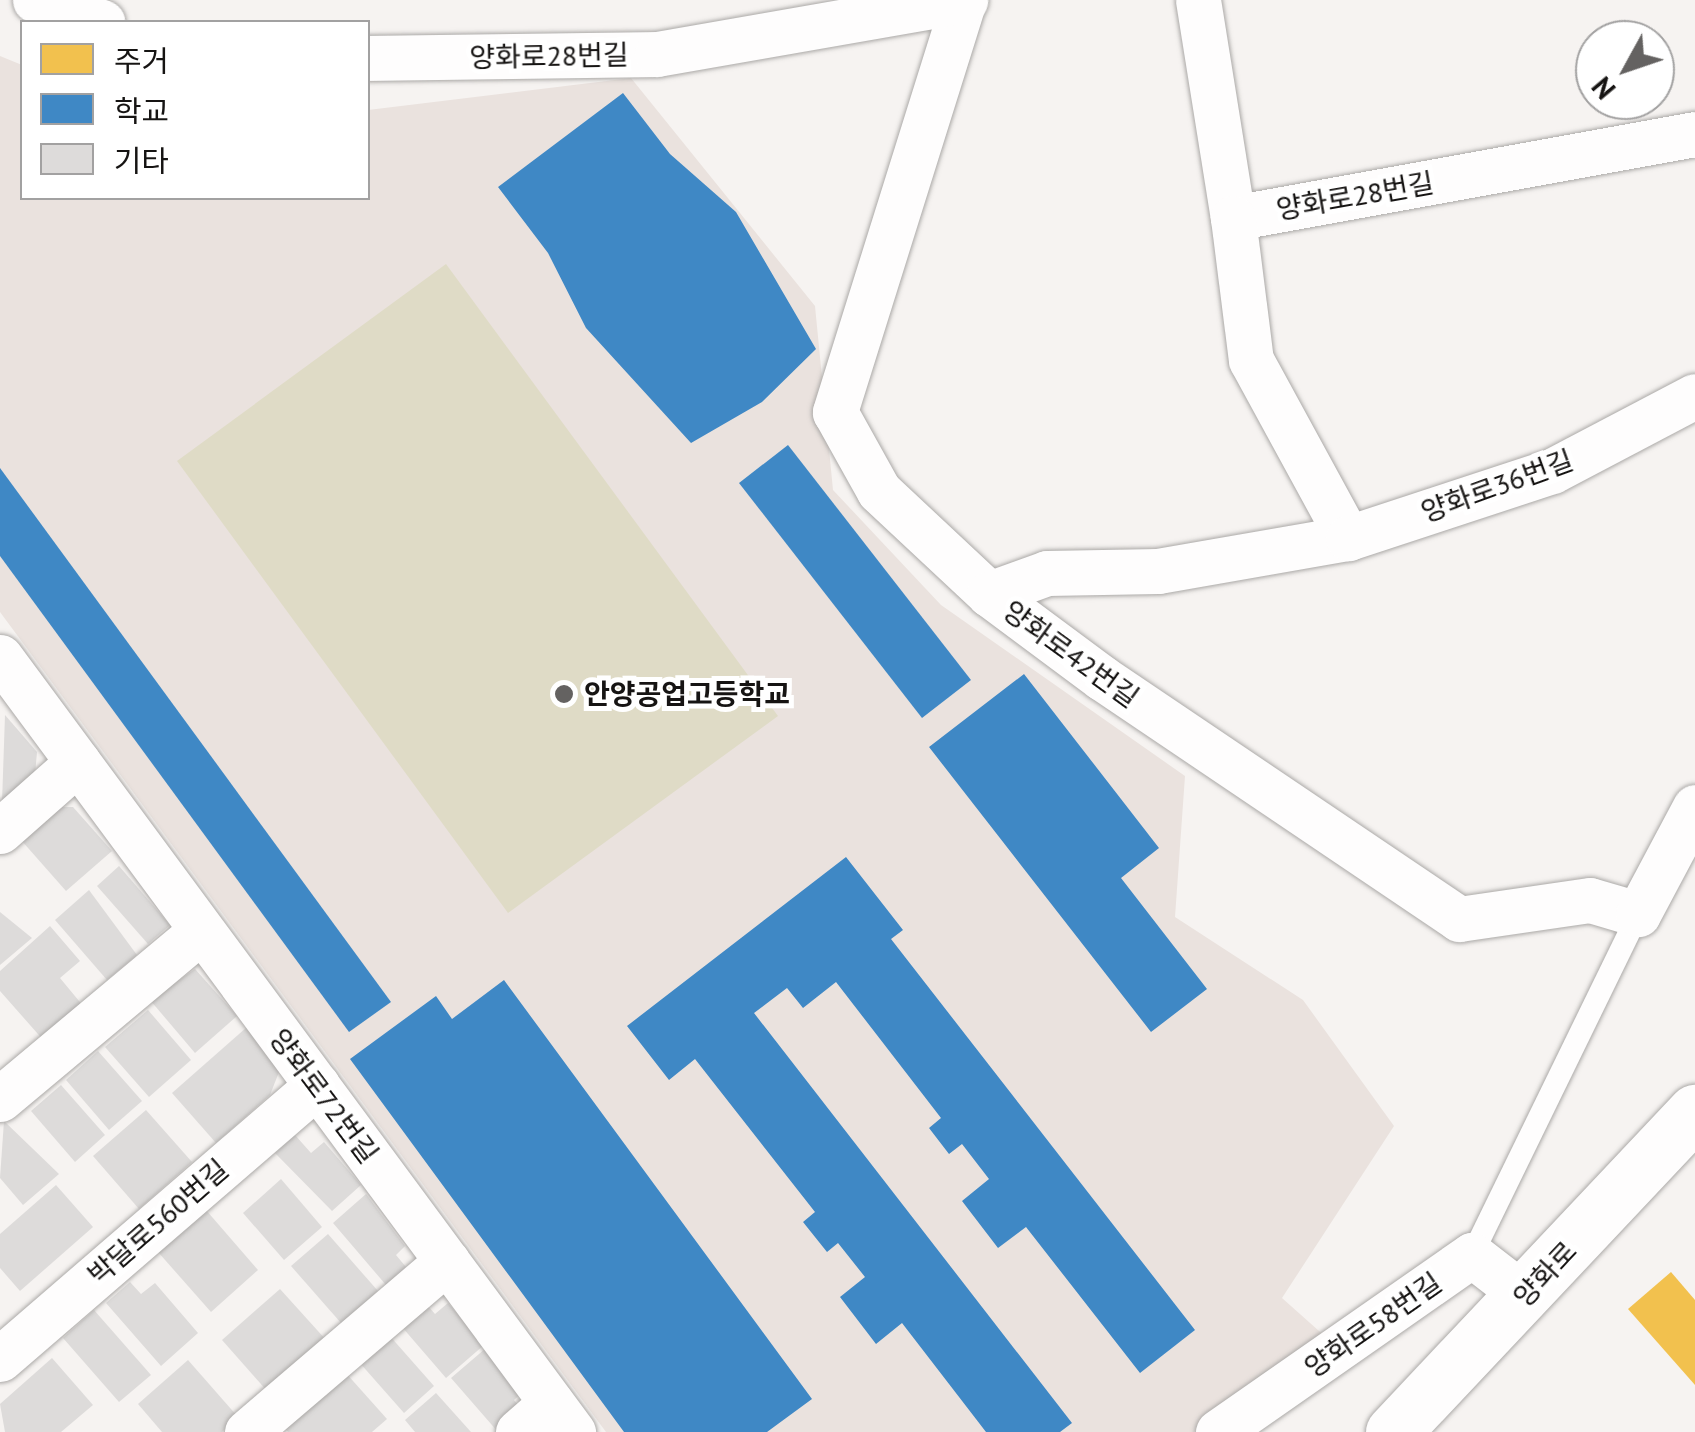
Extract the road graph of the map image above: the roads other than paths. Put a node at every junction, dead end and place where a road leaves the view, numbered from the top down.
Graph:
1 (36, 0) edge
2 (964, 0) edge
3 (1198, 0) edge
4 (96, 20) edge
5 (370, 58) edge
6 (1695, 134) edge
7 (1232, 218) junction
8 (1695, 396) edge
9 (1348, 538) junction
10 (990, 594) junction
11 (0, 658) edge
12 (78, 762) junction
13 (1695, 807) edge
14 (0, 832) edge
15 (1638, 914) junction
16 (200, 932) junction
17 (317, 1085) junction
18 (0, 1099) edge
19 (1695, 1112) edge
20 (1472, 1255) junction
21 (447, 1261) junction
22 (1525, 1296) junction
23 (0, 1360) edge
24 (547, 1422) edge
25 (247, 1432) edge
26 (1218, 1432) edge
27 (1392, 1432) edge

1 - 4 street
2 - 5 street, 양화로28번길
2 - 10 street, 양화로42번길
3 - 7 street
6 - 7 street, 양화로28번길
7 - 9 street
8 - 9 street, 양화로36번길
9 - 10 street, 양화로36번길
10 - 15 street, 양화로42번길
11 - 12 street, 양화로72번길
12 - 14 street
12 - 16 street, 양화로72번길
13 - 15 street
15 - 20 lane
16 - 17 street, 양화로72번길
16 - 18 street
17 - 21 street, 양화로72번길
17 - 23 street, 박달로560번길
19 - 22 street, 양화로
20 - 22 street, 양화로58번길
20 - 26 street, 양화로58번길
21 - 24 street, 양화로72번길
21 - 25 street
22 - 27 street, 양화로

